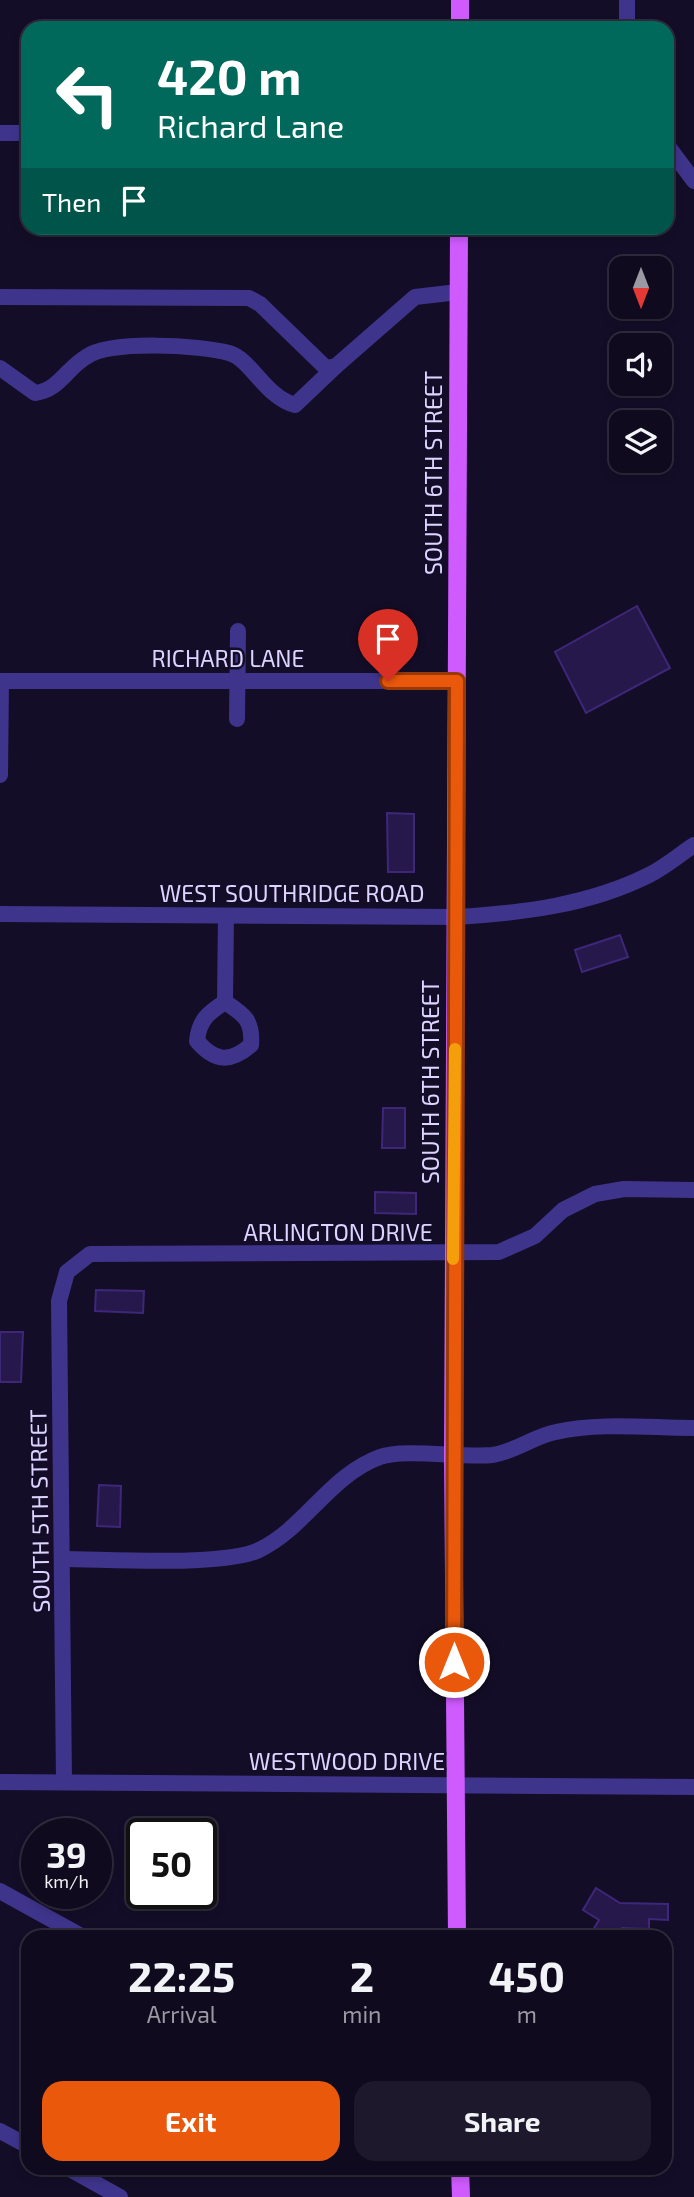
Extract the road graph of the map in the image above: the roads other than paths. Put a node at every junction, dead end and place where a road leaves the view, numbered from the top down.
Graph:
1 (460, 0) edge
2 (627, 0) edge
3 (460, 21) edge
4 (627, 21) edge
5 (0, 133) edge
6 (21, 134) edge
7 (674, 154) edge
8 (694, 181) edge
9 (459, 235) edge
10 (458, 292) junction
11 (0, 297) edge
12 (336, 366) junction
13 (0, 368) edge
14 (238, 631) dead end
15 (1, 681) edge
16 (237, 681) junction
17 (457, 681) junction
18 (237, 719) dead end
19 (0, 775) edge
20 (694, 845) edge
21 (0, 914) edge
22 (226, 916) junction
23 (456, 917) junction
24 (225, 1002) dead end
25 (694, 1190) edge
26 (90, 1254) joint
27 (453, 1255) junction
28 (694, 1428) edge
29 (453, 1455) junction
30 (63, 1559) junction
31 (64, 1781) junction
32 (0, 1782) edge
33 (454, 1784) junction
34 (694, 1787) edge
35 (0, 1891) edge
36 (70, 1930) edge
37 (457, 1930) edge
38 (0, 2131) edge
39 (21, 2142) edge
40 (81, 2175) edge
41 (460, 2175) edge
42 (120, 2197) edge
43 (461, 2197) edge

1 - 3 main road
2 - 4 street
5 - 6 street
7 - 8 street
9 - 10 main road, SOUTH 6TH STREET
10 - 12 street
10 - 17 main road, SOUTH 6TH STREET
11 - 12 street
12 - 13 street
14 - 16 street
15 - 16 street, RICHARD LANE
15 - 19 street
16 - 17 street, RICHARD LANE
16 - 18 street
17 - 23 main road, SOUTH 6TH STREET
20 - 23 street, WEST SOUTHRIDGE ROAD
21 - 22 street, WEST SOUTHRIDGE ROAD
22 - 23 street, WEST SOUTHRIDGE ROAD
22 - 24 street
23 - 27 main road, SOUTH 6TH STREET
25 - 27 street, ARLINGTON DRIVE
26 - 27 street, ARLINGTON DRIVE
26 - 30 street, SOUTH 5TH STREET
27 - 29 main road, SOUTH 6TH STREET
28 - 29 street
29 - 30 street
29 - 33 main road, SOUTH 6TH STREET
30 - 31 street, SOUTH 5TH STREET
31 - 32 street, WESTWOOD DRIVE
31 - 33 street, WESTWOOD DRIVE
33 - 34 street, WESTWOOD DRIVE
33 - 37 main road, SOUTH 6TH STREET
35 - 36 street
38 - 39 street
40 - 42 street
41 - 43 main road

